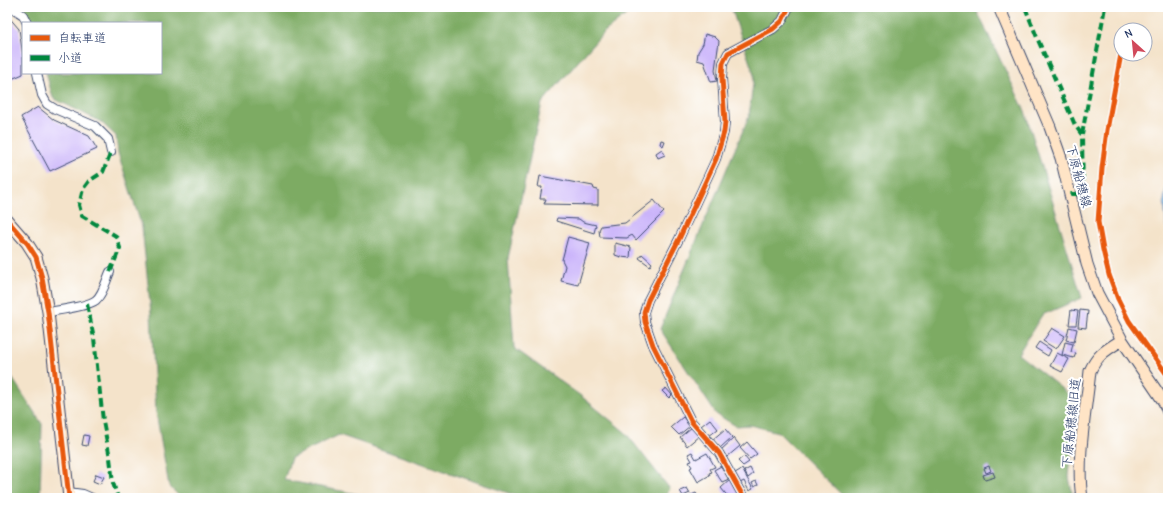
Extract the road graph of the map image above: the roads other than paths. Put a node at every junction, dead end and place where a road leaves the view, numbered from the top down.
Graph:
1 (11, 7) edge
2 (790, 7) edge
3 (999, 7) edge
4 (27, 22) edge
5 (37, 74) edge
6 (111, 152) dead end
7 (7, 220) edge
8 (110, 272) dead end
9 (48, 312) junction
10 (1122, 340) junction
11 (1168, 412) edge
12 (69, 495) edge
13 (92, 498) edge
14 (744, 498) edge
15 (1082, 498) edge

1 - 4 street
2 - 14 street
3 - 10 street, 下原船穂線
5 - 6 street
7 - 9 street
8 - 9 street
9 - 12 street
10 - 11 street, 下原船穂線
10 - 15 street, 下原船穂線旧道
12 - 13 street

